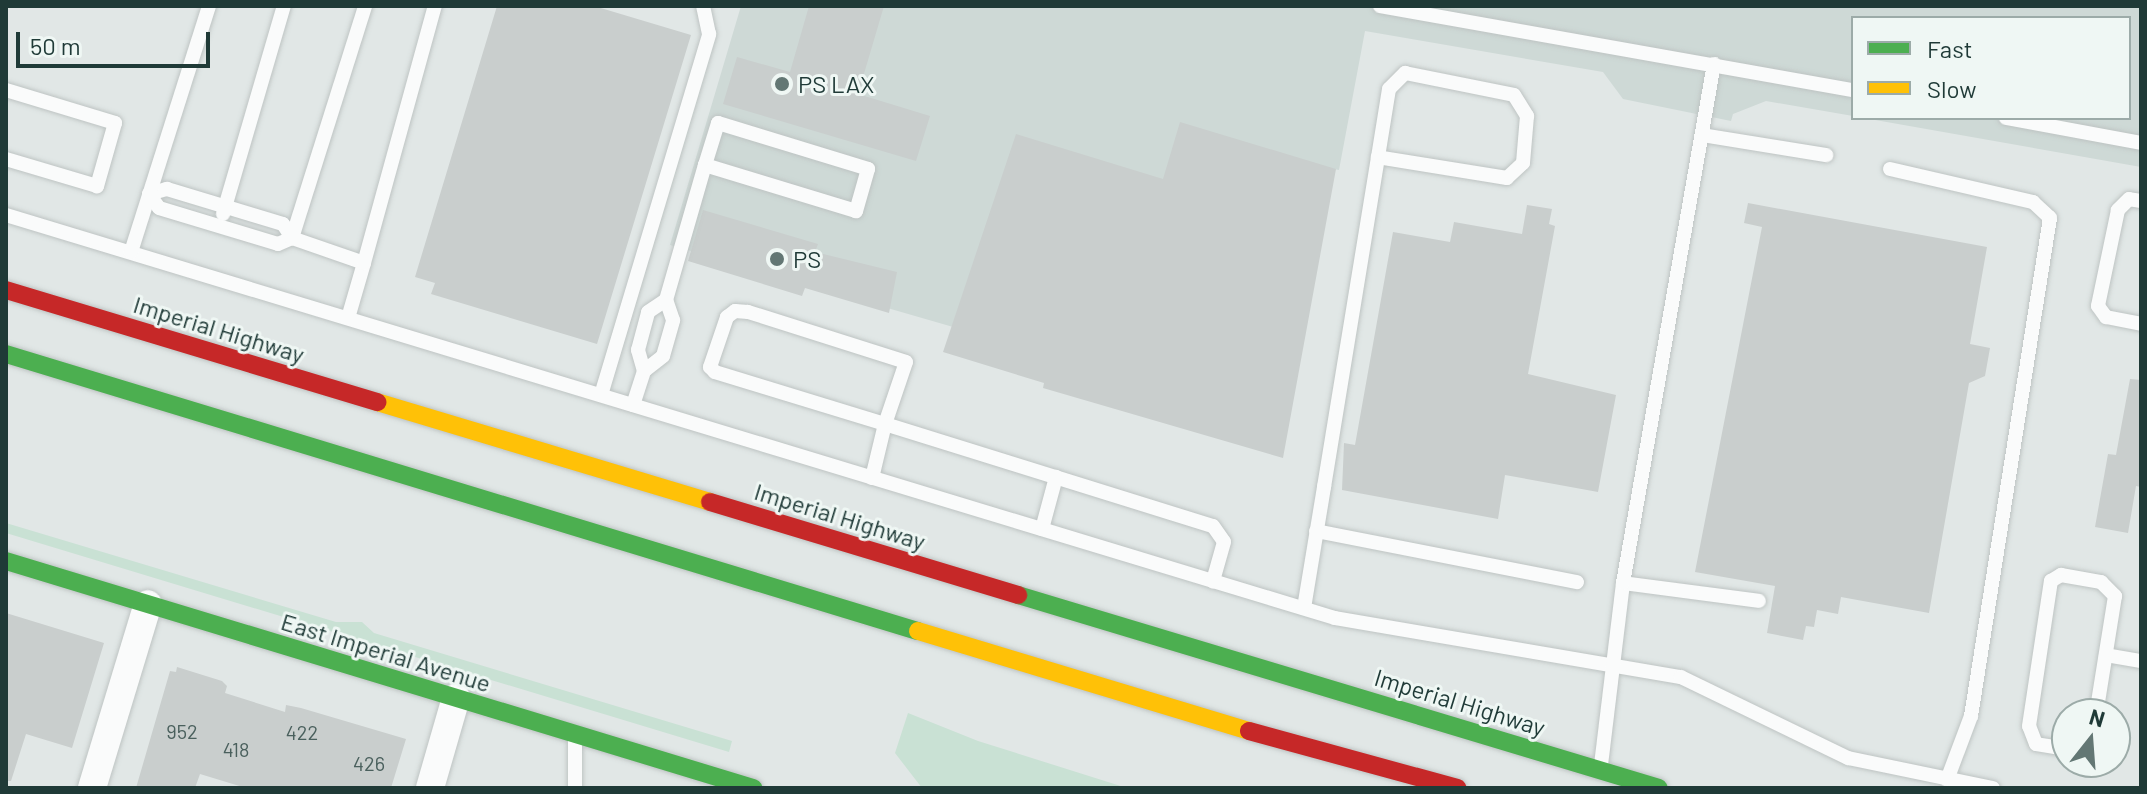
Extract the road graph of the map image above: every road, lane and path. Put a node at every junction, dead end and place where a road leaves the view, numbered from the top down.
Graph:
1 (209, 6) edge
2 (284, 6) edge
3 (365, 6) edge
4 (435, 6) edge
5 (703, 6) edge
6 (1380, 6) edge
7 (1714, 64) junction
8 (6, 90) edge
9 (1851, 90) edge
10 (2017, 120) edge
11 (1702, 135) junction
12 (2141, 143) edge
13 (1826, 155) dead end
14 (1378, 157) junction
15 (6, 159) edge
16 (705, 165) junction
17 (1890, 169) dead end
18 (149, 194) junction
19 (2141, 201) edge
20 (225, 207) junction
21 (6, 215) edge
22 (220, 226) junction
23 (292, 238) junction
24 (131, 252) junction
25 (364, 263) junction
26 (6, 290) edge
27 (666, 300) junction
28 (348, 318) junction
29 (2141, 324) edge
30 (6, 354) edge
31 (644, 371) junction
32 (601, 395) junction
33 (633, 405) junction
34 (885, 424) junction
35 (1056, 477) junction
36 (872, 478) junction
37 (1042, 529) junction
38 (1316, 531) junction
39 (6, 561) edge
40 (1213, 581) junction
41 (1577, 582) dead end
42 (1623, 583) junction
43 (1759, 601) dead end
44 (148, 604) junction
45 (1304, 608) junction
46 (2106, 655) junction
47 (2141, 661) edge
48 (1611, 663) junction
49 (456, 698) junction
50 (2099, 698) edge
51 (575, 733) junction
52 (2051, 746) edge
53 (1598, 779) edge
54 (1947, 780) junction
55 (92, 788) edge
56 (430, 788) edge
57 (575, 788) edge
58 (753, 788) edge
59 (1457, 788) edge
60 (1659, 788) edge
61 (1993, 788) edge

1 - 18 lane
2 - 20 lane
3 - 23 lane
4 - 25 lane
5 - 32 lane
6 - 7 lane
7 - 9 lane
7 - 11 lane
8 - 15 lane
10 - 12 lane
11 - 13 lane
11 - 42 lane
14 - 14 lane
14 - 38 lane
16 - 16 lane
16 - 27 lane
17 - 54 lane
18 - 20 lane
18 - 22 lane
18 - 24 lane
19 - 29 lane
20 - 22 lane
20 - 23 lane
21 - 24 lane
22 - 23 lane
23 - 25 lane
24 - 28 lane
25 - 28 lane
26 - 53 main road, Imperial Highway
27 - 31 lane
27 - 31 lane
28 - 32 lane
30 - 59 main road
31 - 33 lane
32 - 33 lane
33 - 36 lane
34 - 34 lane
34 - 35 lane
34 - 36 lane
35 - 37 lane
35 - 40 lane
36 - 37 lane
37 - 40 lane
38 - 41 lane
38 - 45 lane
39 - 44 main road, East Imperial Avenue
40 - 45 lane
42 - 43 lane
42 - 48 lane
44 - 49 main road, East Imperial Avenue
44 - 55 street
45 - 48 lane
46 - 47 lane
46 - 50 lane
46 - 52 lane
48 - 53 lane
48 - 54 lane
49 - 51 main road, East Imperial Avenue
49 - 56 street
51 - 57 lane
51 - 58 main road, East Imperial Avenue
53 - 60 main road, Imperial Highway
54 - 61 lane

